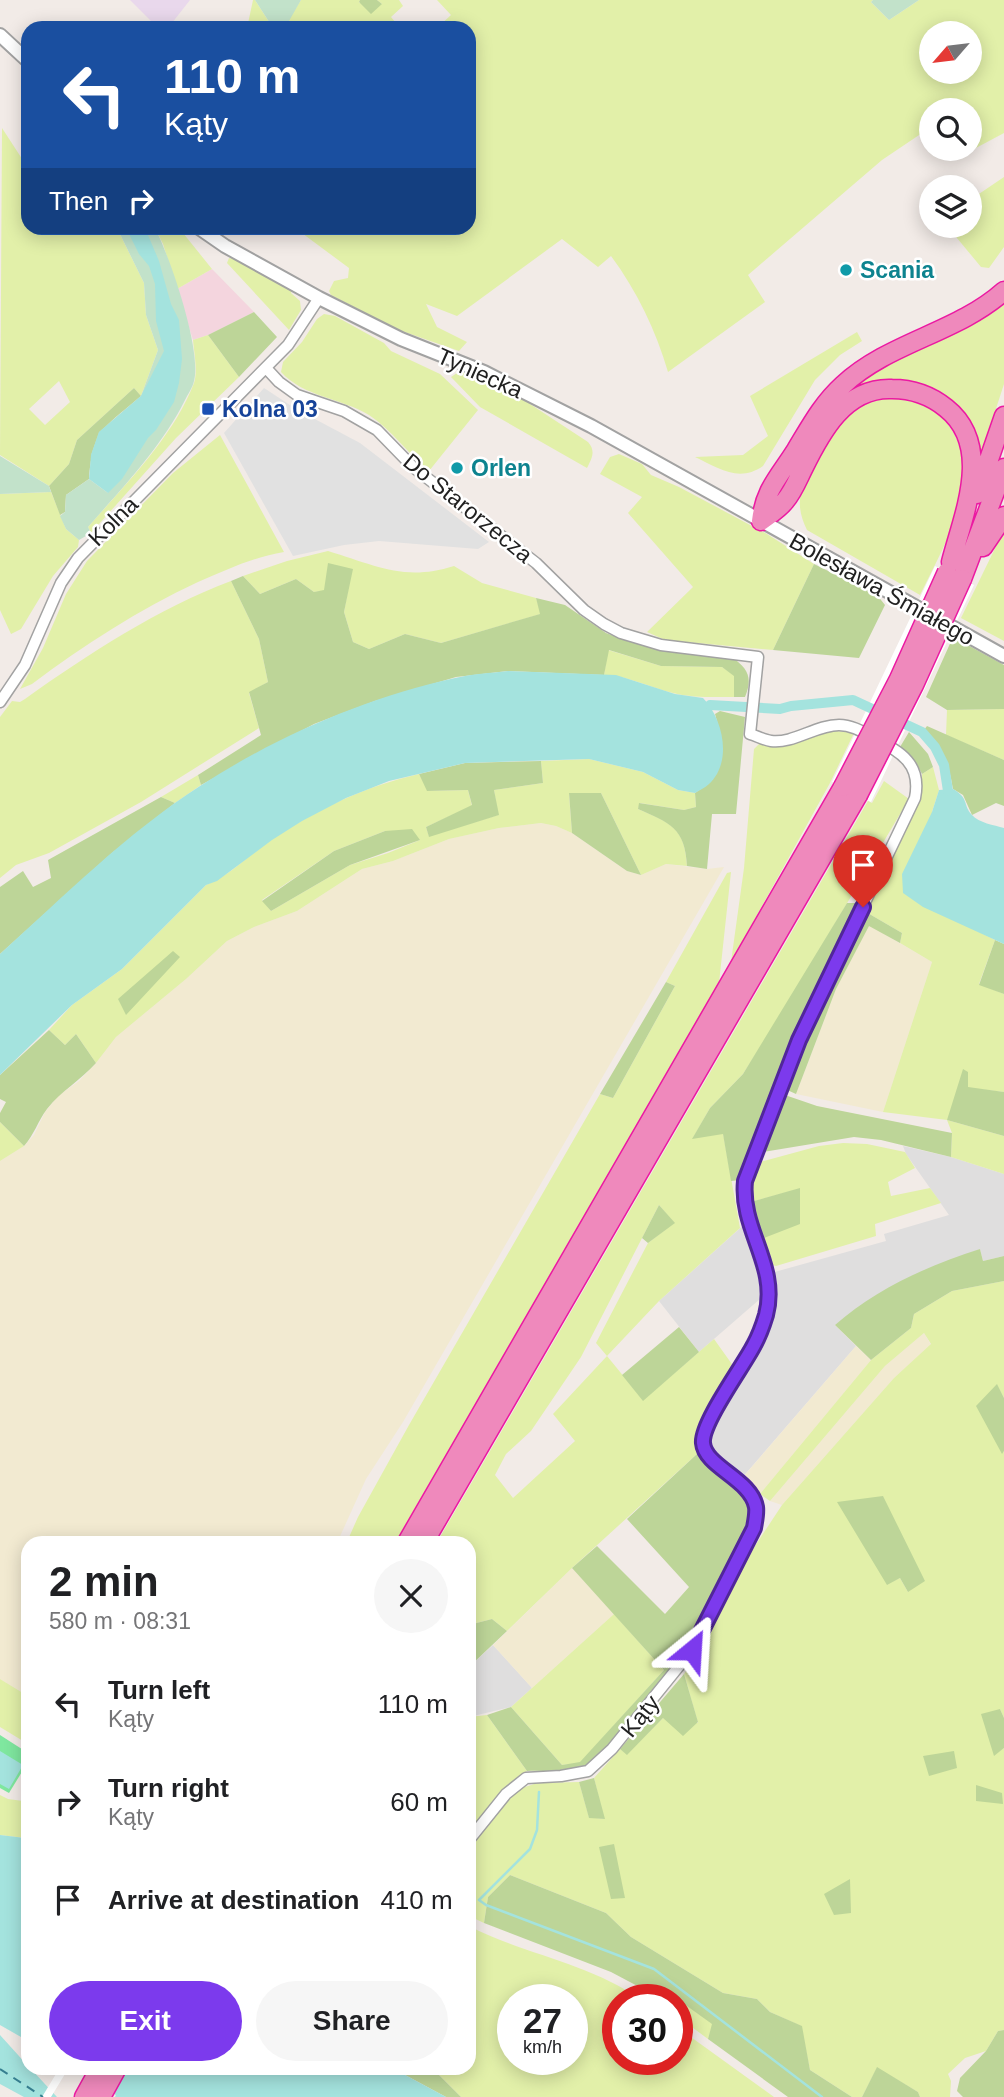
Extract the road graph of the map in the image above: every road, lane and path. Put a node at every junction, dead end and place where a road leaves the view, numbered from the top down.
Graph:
1 (0, 34) edge
2 (21, 54) edge
3 (209, 235) edge
4 (1004, 291) edge
5 (319, 298) junction
6 (266, 368) junction
7 (1004, 416) edge
8 (1004, 467) edge
9 (1004, 516) edge
10 (761, 521) junction
11 (953, 571) junction
12 (1004, 656) edge
13 (0, 702) edge
14 (752, 715) joint
15 (850, 791) junction
16 (411, 1536) edge
17 (428, 1536) edge
18 (476, 1831) edge
19 (96, 2075) edge
20 (113, 2075) edge
21 (84, 2097) edge
22 (101, 2097) edge

1 - 2 street
3 - 5 street, Tyniecka
4 - 10 highway
5 - 6 street
5 - 10 street, Tyniecka
6 - 13 street, Kolna
6 - 14 street, Do Starorzecza
7 - 11 highway
8 - 11 highway
9 - 11 highway
10 - 11 highway
10 - 12 street, Bolesława Śmiałego
11 - 15 highway, bridge
14 - 18 street, Kąty
15 - 16 highway
15 - 17 highway
19 - 21 highway
20 - 22 highway

